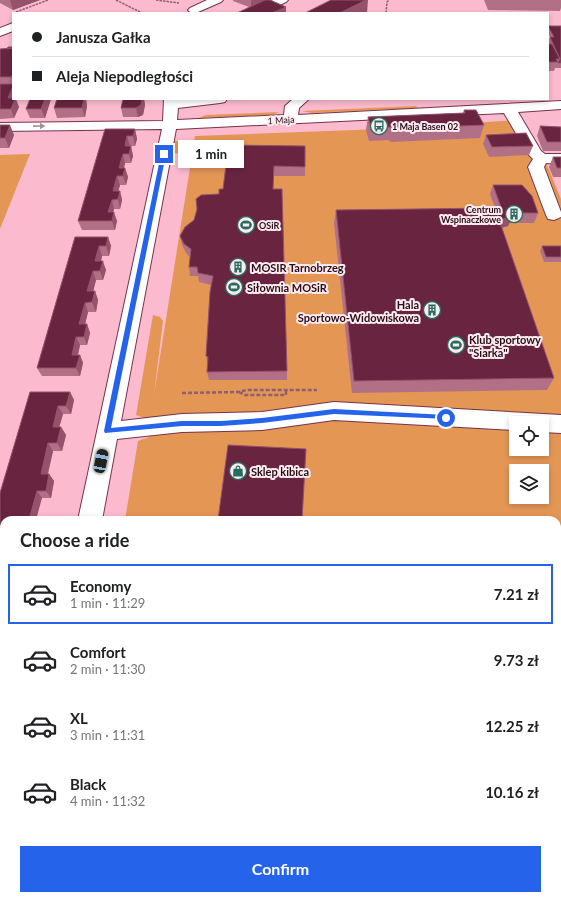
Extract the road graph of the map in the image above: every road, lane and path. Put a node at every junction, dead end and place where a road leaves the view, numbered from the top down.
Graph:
1 (48, 0) edge
2 (116, 0) edge
3 (156, 0) edge
4 (204, 0) edge
5 (217, 0) edge
6 (282, 0) edge
7 (389, 0) edge
8 (181, 3) dead end
9 (193, 11) edge
10 (17, 12) edge
11 (140, 12) edge
12 (256, 12) edge
13 (386, 12) edge
14 (0, 20) edge
15 (12, 23) edge
16 (12, 27) edge
17 (0, 32) edge
18 (204, 100) edge
19 (301, 100) edge
20 (171, 102) edge
21 (561, 105) edge
22 (509, 109) junction
23 (27, 111) edge
24 (291, 119) junction
25 (170, 125) junction
26 (0, 126) edge
27 (20, 126) junction
28 (540, 158) junction
29 (561, 159) edge
30 (554, 215) dead end
31 (286, 390) junction
32 (318, 390) dead end
33 (239, 392) junction
34 (182, 393) dead end
35 (509, 421) edge
36 (107, 431) junction
37 (91, 516) edge

1 - 10 path
2 - 11 path
3 - 8 path
4 - 9 street
5 - 9 street
6 - 12 street
7 - 13 path
14 - 15 street
16 - 17 street
18 - 20 street
19 - 24 street
20 - 25 street
21 - 22 street, 1 Maja
22 - 24 street, 1 Maja
22 - 28 street
23 - 27 street
24 - 25 street, 1 Maja
27 -> 25 street, 1 Maja
25 - 36 street
26 - 27 street, 1 Maja
28 - 29 street
28 - 30 street
31 - 32 path
31 - 33 path
31 - 33 path
33 - 34 path
35 - 36 street
36 - 37 street

